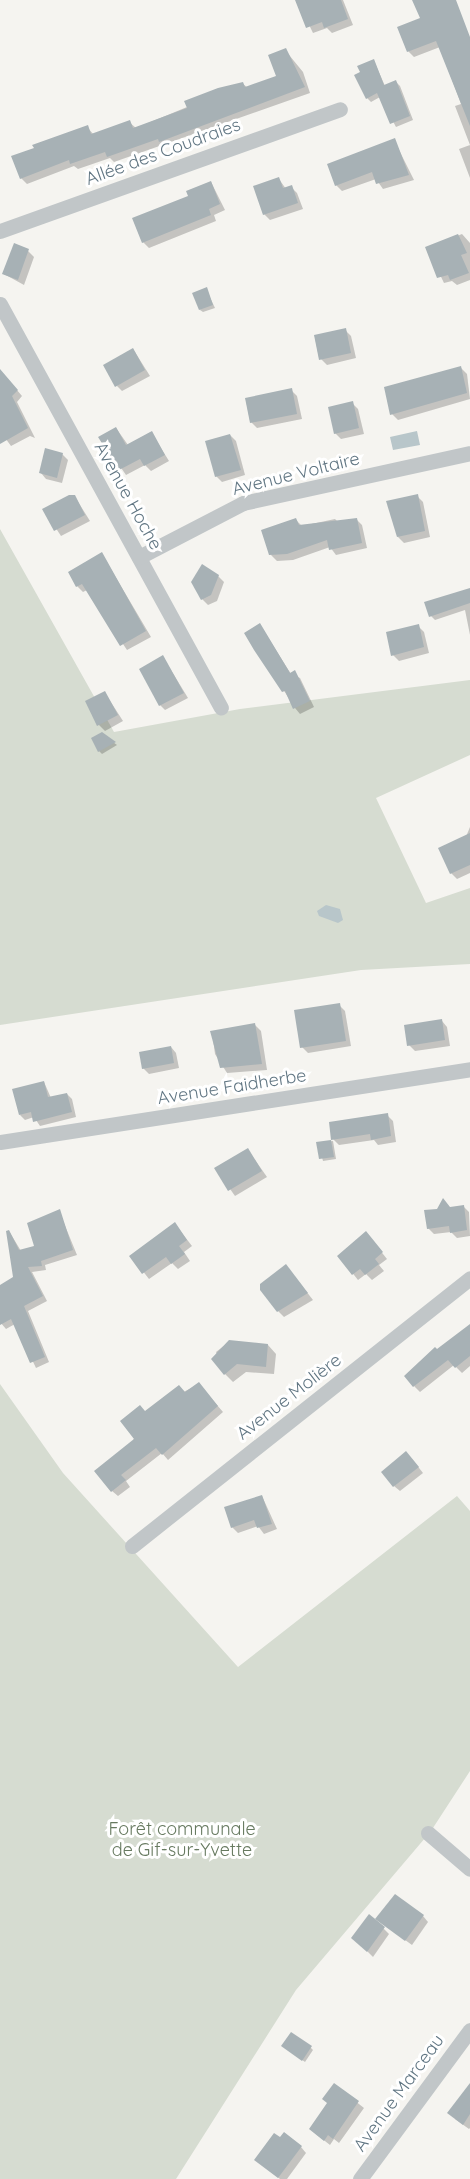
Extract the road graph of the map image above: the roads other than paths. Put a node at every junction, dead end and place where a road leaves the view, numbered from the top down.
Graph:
1 (340, 109) dead end
2 (0, 231) edge
3 (0, 304) edge
4 (470, 453) edge
5 (139, 556) junction
6 (221, 707) dead end
7 (470, 1070) edge
8 (0, 1142) edge
9 (470, 1278) edge
10 (132, 1546) dead end
11 (428, 1833) dead end
12 (470, 1869) edge
13 (470, 2030) edge
14 (360, 2179) edge

1 - 2 street, Allée des Coudraies
3 - 5 street, Avenue Hoche
4 - 5 street, Avenue Voltaire
5 - 6 street, Avenue Hoche
7 - 8 street, Avenue Faidherbe
9 - 10 street, Avenue Molière
11 - 12 street
13 - 14 street, Avenue Marceau

